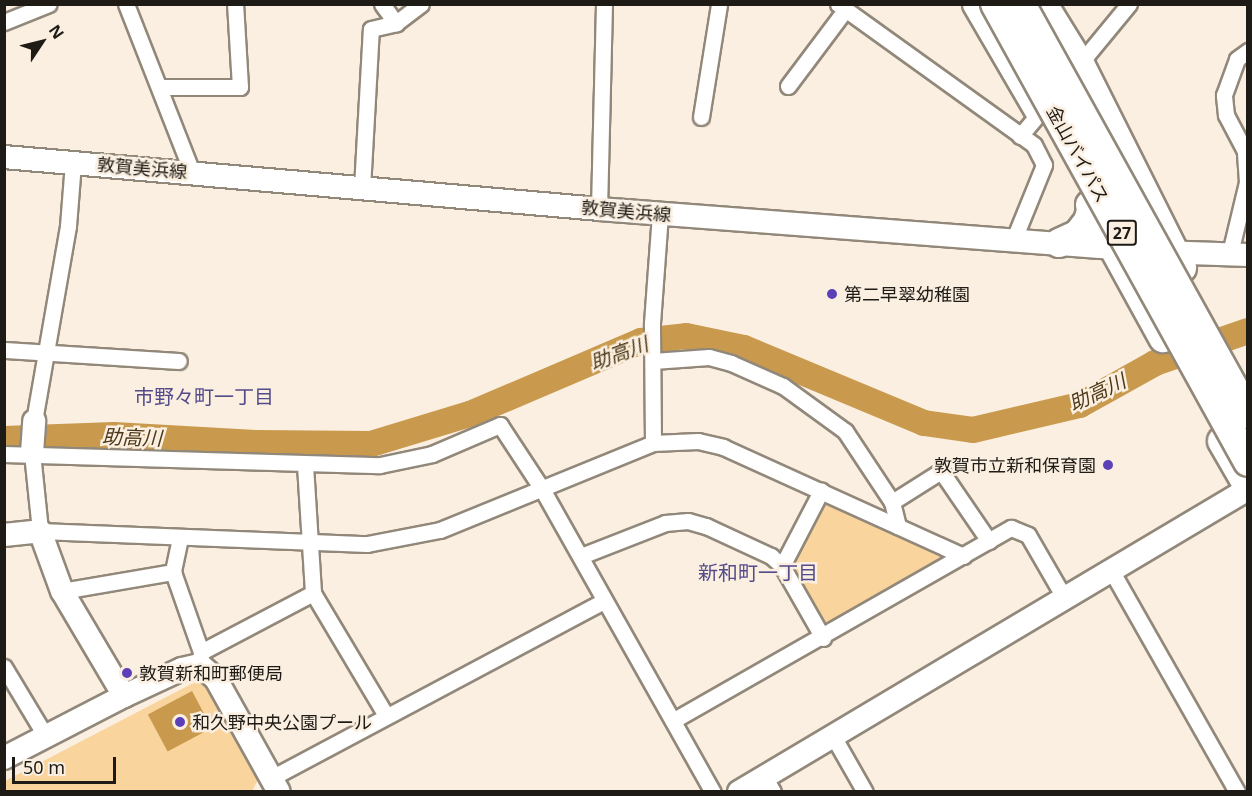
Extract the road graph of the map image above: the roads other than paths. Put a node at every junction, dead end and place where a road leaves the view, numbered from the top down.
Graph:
1 (49, 4) edge
2 (126, 4) edge
3 (235, 4) edge
4 (382, 4) edge
5 (421, 4) edge
6 (604, 4) edge
7 (719, 4) edge
8 (977, 4) edge
9 (995, 4) edge
10 (1021, 4) edge
11 (1129, 4) edge
12 (841, 7) edge
13 (1050, 8) edge
14 (4, 22) edge
15 (396, 23) junction
16 (1248, 51) edge
17 (1080, 64) junction
18 (789, 86) dead end
19 (161, 87) junction
20 (1040, 112) junction
21 (701, 117) dead end
22 (1020, 136) junction
23 (4, 157) edge
24 (73, 162) junction
25 (192, 172) junction
26 (362, 188) junction
27 (1092, 207) junction
28 (600, 209) junction
29 (660, 214) junction
30 (1014, 239) junction
31 (1059, 243) junction
32 (1114, 249) junction
33 (1174, 253) junction
34 (1239, 254) edge
35 (4, 350) edge
36 (45, 353) junction
37 (179, 361) dead end
38 (653, 361) junction
39 (1248, 389) edge
40 (1248, 414) edge
41 (34, 421) joint
42 (652, 443) junction
43 (32, 453) junction
44 (4, 454) edge
45 (1248, 462) edge
46 (305, 465) junction
47 (1248, 487) edge
48 (542, 489) junction
49 (821, 491) junction
50 (892, 502) junction
51 (898, 525) junction
52 (40, 531) junction
53 (4, 535) edge
54 (180, 538) junction
55 (989, 541) junction
56 (308, 544) junction
57 (581, 556) junction
58 (963, 556) junction
59 (782, 566) junction
60 (1111, 570) junction
61 (173, 572) junction
62 (62, 591) junction
63 (313, 593) junction
64 (1065, 599) junction
65 (604, 601) junction
66 (823, 638) junction
67 (201, 658) junction
68 (4, 667) edge
69 (124, 696) junction
70 (385, 714) junction
71 (674, 720) junction
72 (833, 736) junction
73 (46, 737) junction
74 (4, 758) edge
75 (769, 785) edge
76 (272, 787) edge
77 (1237, 788) edge
78 (713, 792) edge
79 (739, 792) edge
80 (865, 792) edge

1 - 14 street
2 - 19 street
3 - 19 street
4 - 15 street
5 - 15 street
6 - 28 street
7 - 21 street
8 - 20 highway
9 - 45 highway, 金山バイパス / 27, bridge
10 - 40 highway, 金山バイパス / 27, bridge
11 - 17 street
12 - 18 street
12 - 22 street
13 - 17 highway
15 - 26 street
16 - 34 street
17 - 20 street
17 - 33 highway
19 - 25 street
20 - 22 street
20 - 27 highway
22 - 30 street
23 - 24 main road, 敦賀美浜線
24 - 25 main road, 敦賀美浜線
24 - 36 street
25 - 26 main road, 敦賀美浜線
26 - 28 main road, 敦賀美浜線
27 - 31 highway
27 - 32 highway
28 - 29 main road, 敦賀美浜線
29 - 30 main road, 敦賀美浜線
29 - 38 street
30 - 31 main road, 敦賀美浜線
31 - 32 main road, 敦賀美浜線
32 - 33 main road, 敦賀美浜線
32 - 47 highway
33 - 34 main road, 敦賀美浜線
33 - 39 highway
35 - 36 street
36 - 37 street
36 - 41 street
38 - 42 street
38 - 50 street
41 - 43 main road
42 - 48 street
42 - 49 street
43 - 44 street
43 - 46 street
43 - 52 street
46 - 48 street
46 - 56 street
47 - 60 main road
48 - 56 street
48 - 57 street
49 - 51 street
49 - 59 street
50 - 51 street
50 - 55 street
51 - 58 street
52 - 53 main road
52 - 54 street
52 - 62 main road
54 - 56 street
54 - 61 street
55 - 58 street
55 - 64 street
56 - 63 street
57 - 59 street
57 - 65 street
58 - 66 street
59 - 66 street
60 - 64 main road
60 - 77 street
61 - 62 street
61 - 67 street
62 - 69 main road
63 - 67 street
63 - 70 street
64 - 72 main road
65 - 70 street
65 - 71 street
66 - 71 street
67 - 69 main road
67 - 76 main road
68 - 73 street
69 - 73 main road
70 - 76 street
71 - 78 street
72 - 75 main road
72 - 80 street
73 - 74 main road
75 - 79 main road

